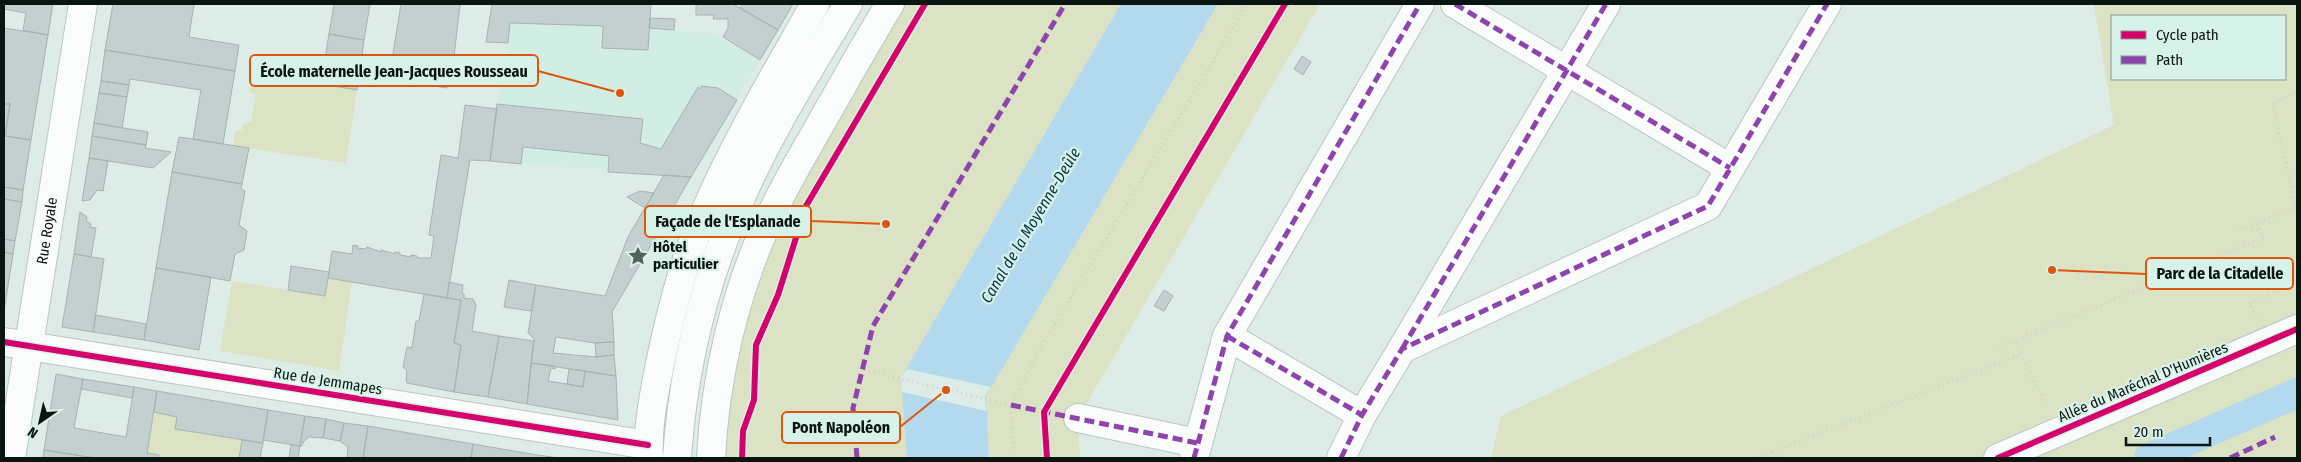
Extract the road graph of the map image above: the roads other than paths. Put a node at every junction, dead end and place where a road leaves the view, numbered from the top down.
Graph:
1 (83, 4) edge
2 (815, 4) edge
3 (848, 4) edge
4 (890, 4) edge
5 (1420, 4) edge
6 (1455, 4) edge
7 (1606, 4) edge
8 (1827, 4) edge
9 (1566, 70) junction
10 (1730, 168) junction
11 (2297, 329) edge
12 (1227, 336) junction
13 (16, 344) edge
14 (1402, 349) junction
15 (1362, 415) junction
16 (1078, 418) dead end
17 (1196, 451) edge
18 (648, 452) edge
19 (11, 458) edge
20 (677, 458) edge
21 (711, 458) edge
22 (1341, 458) edge
23 (1998, 458) edge

1 - 13 street, Rue Royale
2 - 18 street
3 - 20 street
4 - 21 street
5 - 12 street
6 - 9 street
7 - 9 street
8 - 10 street
9 - 10 street
9 - 14 street
10 - 14 street
11 - 23 street, Allée du Maréchal D'Humières
12 - 15 street
12 - 17 street
13 - 18 street, Rue de Jemmapes
13 - 19 street, Rue Royale
14 - 15 street
15 - 22 street
16 - 17 street

